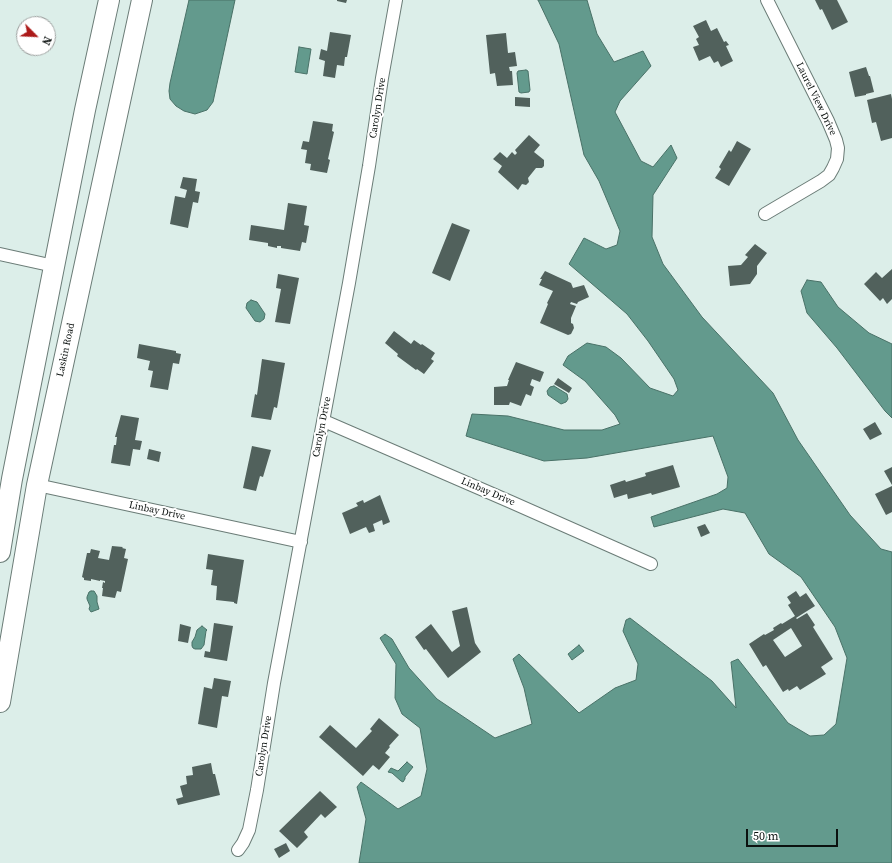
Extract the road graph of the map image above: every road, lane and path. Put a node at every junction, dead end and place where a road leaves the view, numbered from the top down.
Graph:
1 (109, 0) edge
2 (142, 0) edge
3 (396, 0) edge
4 (767, 0) edge
5 (85, 110) junction
6 (117, 116) junction
7 (765, 214) dead end
8 (0, 254) edge
9 (54, 266) junction
10 (324, 421) junction
11 (37, 485) junction
12 (301, 542) junction
13 (0, 552) edge
14 (651, 564) dead end
15 (0, 702) edge
16 (238, 850) dead end

1 - 5 main road
2 - 6 main road, Laskin Road
3 - 10 street, Carolyn Drive
4 - 7 street, Laurel View Drive
5 - 6 main road
5 - 9 main road
6 - 11 main road, Laskin Road
8 - 9 street
9 - 13 main road
10 - 12 street, Carolyn Drive
10 - 14 street, Linbay Drive
11 - 12 street, Linbay Drive
11 - 15 main road, Laskin Road
12 - 16 street, Carolyn Drive

